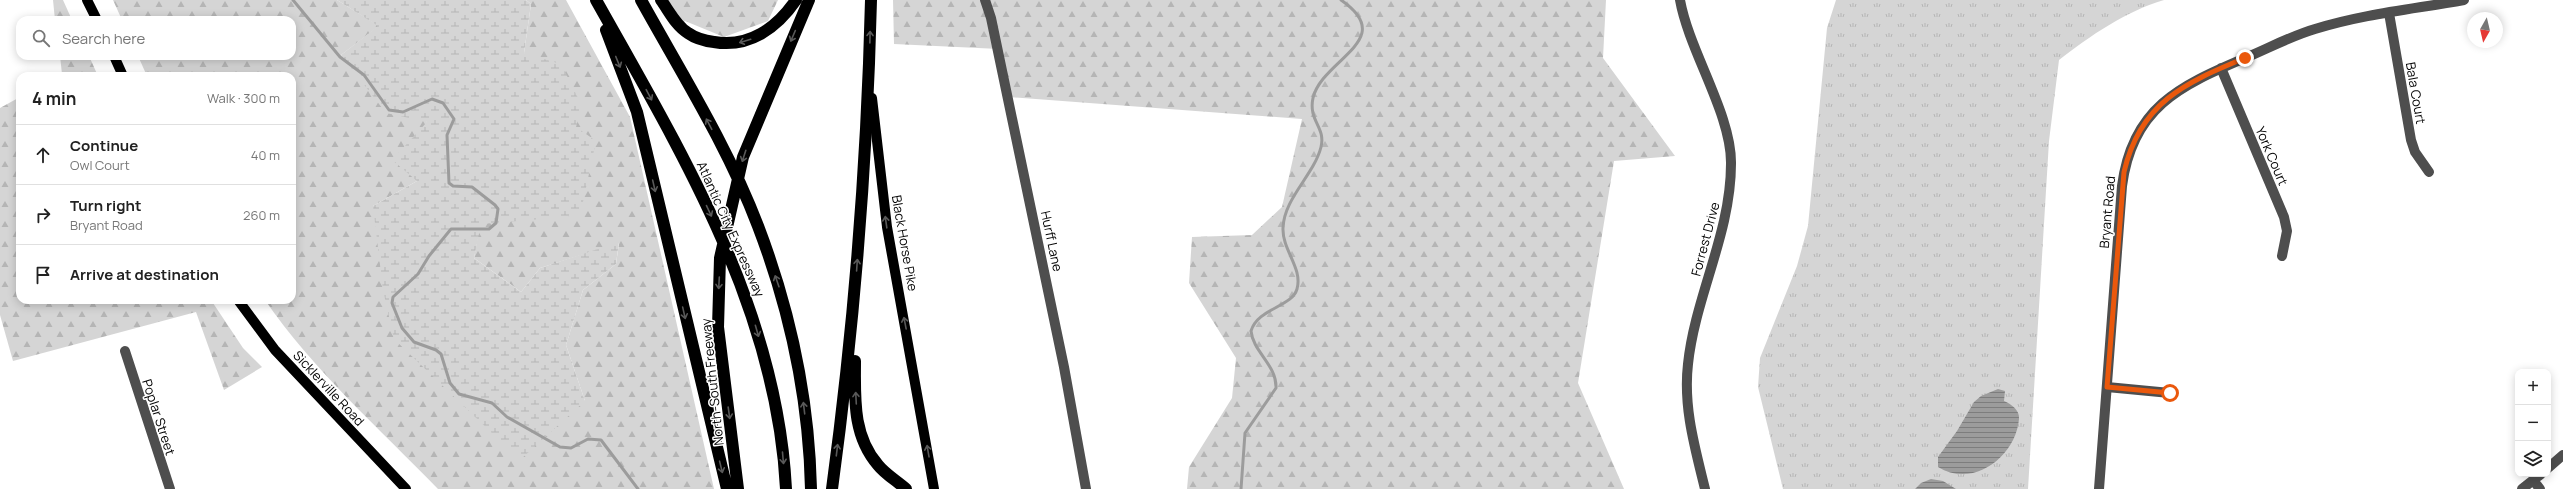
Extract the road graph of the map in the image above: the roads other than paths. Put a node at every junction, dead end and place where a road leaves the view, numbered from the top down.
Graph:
1 (87, 0) edge
2 (592, 0) edge
3 (596, 0) edge
4 (641, 0) edge
5 (661, 0) edge
6 (796, 0) edge
7 (809, 0) edge
8 (871, 0) edge
9 (986, 0) edge
10 (1680, 0) edge
11 (2464, 0) edge
12 (2389, 13) junction
13 (95, 16) edge
14 (116, 60) edge
15 (2221, 68) junction
16 (121, 72) edge
17 (870, 73) junction
18 (2429, 172) dead end
19 (2282, 256) dead end
20 (855, 288) junction
21 (241, 304) edge
22 (125, 351) dead end
23 (2107, 387) junction
24 (2170, 393) dead end
25 (2563, 456) edge
26 (2551, 466) edge
27 (2537, 477) edge
28 (170, 489) edge
29 (406, 489) edge
30 (727, 489) edge
31 (738, 489) edge
32 (786, 489) edge
33 (811, 489) edge
34 (832, 489) edge
35 (906, 489) edge
36 (934, 489) edge
37 (1086, 489) edge
38 (1705, 489) edge
39 (2099, 489) edge
40 (2522, 489) edge
41 (2540, 489) edge

1 - 13 main road
2 -> 30 highway
3 -> 32 highway, Atlantic City Expressway
33 -> 4 highway, Atlantic City Expressway
6 -> 5 highway
7 -> 31 highway, North-South Freeway
17 -> 8 highway, Black Horse Pike
9 - 37 street, Hurff Lane
10 - 38 street, Forrest Drive
11 - 12 street, Bryant Road
12 - 15 street, Bryant Road
12 - 18 street, Bala Court
14 - 16 main road
15 - 19 street, York Court
15 - 23 street, Bryant Road
20 -> 17 highway
36 -> 17 main road, Black Horse Pike
34 -> 20 highway
35 -> 20 highway
21 - 29 main road, Sicklerville Road
22 - 28 street, Poplar Street
23 - 24 street
23 - 39 street, Bryant Road
25 - 26 street
27 - 40 street
27 - 41 street

